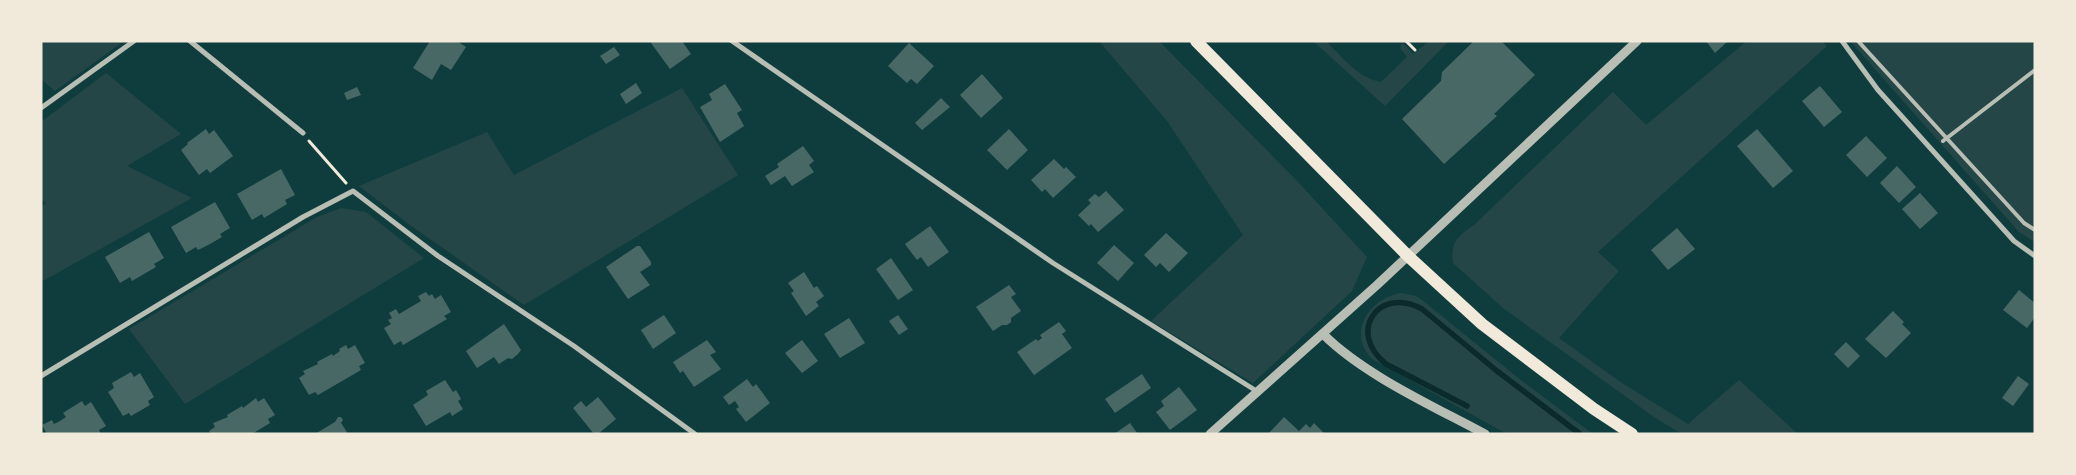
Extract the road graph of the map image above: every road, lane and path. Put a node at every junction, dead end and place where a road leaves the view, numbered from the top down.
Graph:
1 (134, 41) edge
2 (190, 41) edge
3 (732, 41) edge
4 (1196, 41) edge
5 (1406, 41) edge
6 (1637, 41) edge
7 (1842, 41) edge
8 (1858, 41) edge
9 (1415, 50) dead end
10 (2035, 70) edge
11 (41, 108) edge
12 (303, 133) joint
13 (1945, 140) junction
14 (353, 191) junction
15 (2035, 230) edge
16 (1408, 256) junction
17 (2035, 256) edge
18 (1323, 334) junction
19 (41, 376) edge
20 (1258, 393) junction
21 (695, 434) edge
22 (1210, 434) edge
23 (1485, 434) edge
24 (1632, 434) edge

1 - 11 street
2 - 12 street
3 - 20 street
4 - 16 main road
5 - 9 path
6 - 16 street
7 - 17 street
8 - 13 lane
10 - 13 lane
12 - 14 path
13 - 15 lane
14 - 19 street
14 - 21 street
16 - 18 street
16 - 24 main road
18 - 20 street
18 - 23 street
20 - 22 street

